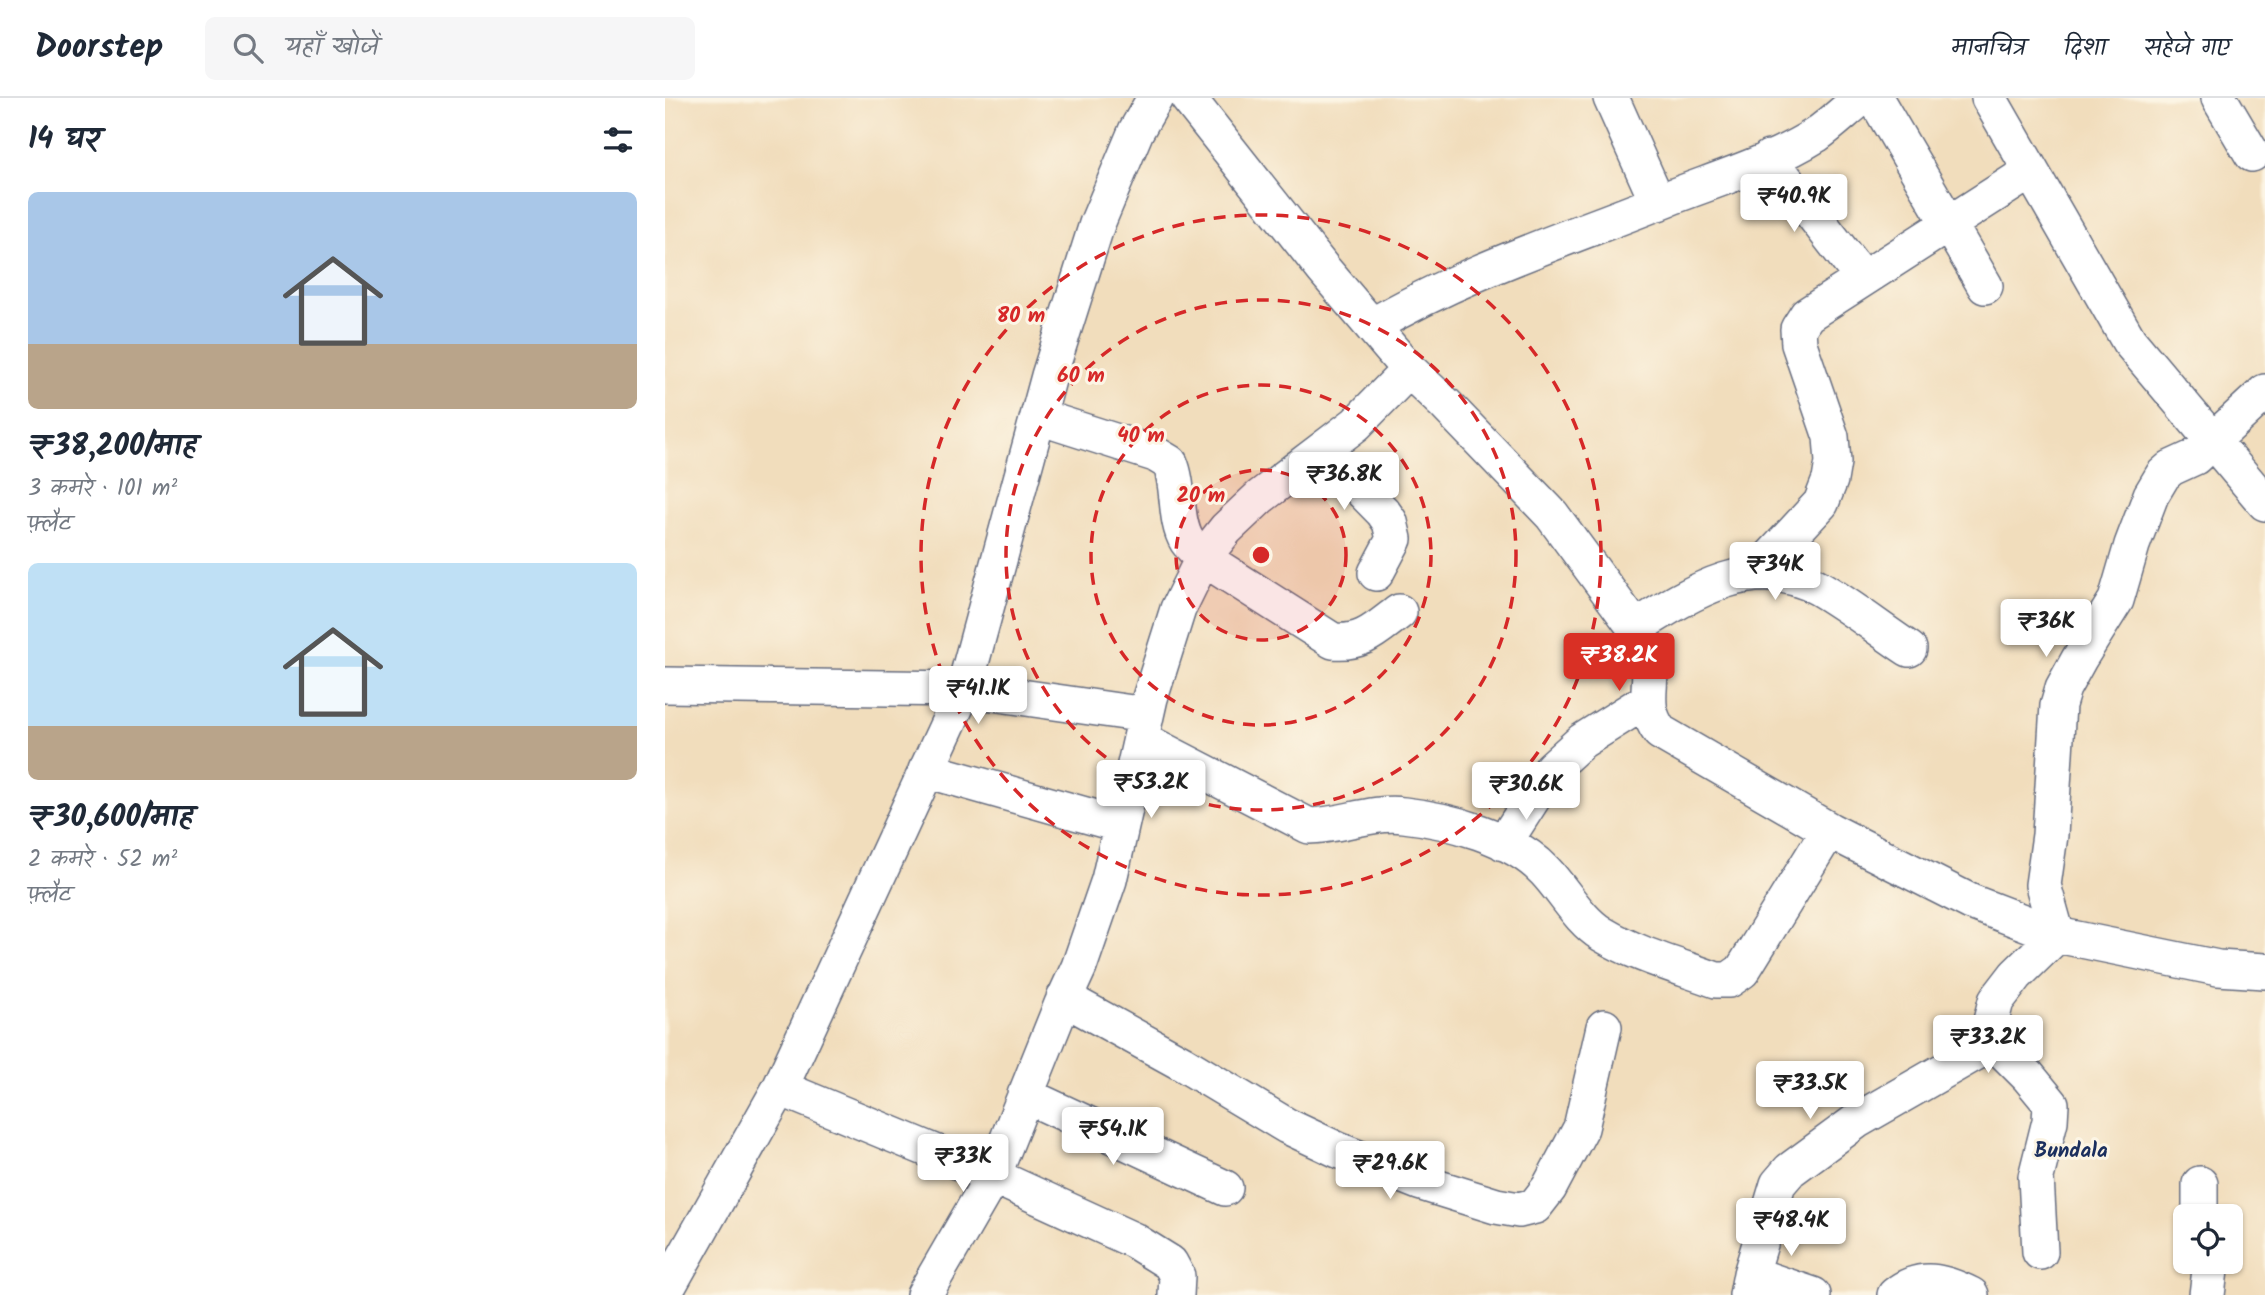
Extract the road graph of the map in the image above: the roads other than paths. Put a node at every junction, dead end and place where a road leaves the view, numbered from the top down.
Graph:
1 (1154, 98) edge
2 (1188, 98) edge
3 (1611, 98) edge
4 (1861, 98) edge
5 (1875, 98) edge
6 (1989, 98) edge
7 (2219, 98) edge
8 (1825, 111) edge
9 (2252, 154) dead end
10 (1769, 158) junction
11 (2031, 171) junction
12 (1658, 203) junction
13 (1948, 223) junction
14 (1863, 279) junction
15 (1985, 286) dead end
16 (1372, 326) junction
17 (1409, 370) junction
18 (2265, 392) edge
19 (1038, 417) junction
20 (2212, 440) junction
21 (1322, 450) junction
22 (2265, 503) edge
23 (1203, 558) junction
24 (1376, 573) dead end
25 (1756, 573) junction
26 (1399, 612) dead end
27 (1635, 628) junction
28 (1909, 649) dead end
29 (665, 685) edge
30 (964, 688) junction
31 (1647, 700) junction
32 (1143, 727) junction
33 (926, 771) junction
34 (1121, 825) junction
35 (1829, 830) junction
36 (1504, 842) junction
37 (2057, 935) junction
38 (2265, 971) edge
39 (1064, 998) junction
40 (1604, 1027) dead end
41 (1994, 1042) junction
42 (780, 1088) junction
43 (1025, 1095) junction
44 (993, 1176) junction
45 (1225, 1188) dead end
46 (2040, 1252) dead end
47 (2210, 1274) edge
48 (1749, 1284) edge
49 (665, 1292) edge
50 (924, 1295) edge
51 (1176, 1295) edge
52 (1813, 1295) edge
53 (1895, 1295) edge
54 (1971, 1295) edge
55 (2207, 1295) edge

1 - 19 street
2 - 16 street
3 - 12 street
4 - 8 street
5 - 13 street
6 - 11 street
7 - 9 street
8 - 10 street
10 - 12 street
10 - 14 street
11 - 13 street
11 - 20 street
12 - 16 street
13 - 14 street
13 - 15 street
14 - 25 street
16 - 17 street
17 - 21 street
17 - 27 street
18 - 20 street
19 - 23 street
19 - 30 street
20 - 22 street
20 - 37 street
21 - 23 street
21 - 24 street
23 - 26 street
23 - 32 street
25 - 27 street
25 - 28 street
27 - 31 street
29 - 30 street
30 - 32 street
30 - 33 street
31 - 35 street
31 - 36 street
32 - 34 street
32 - 36 street
33 - 34 street
33 - 42 street
34 - 39 street
35 - 36 street
35 - 37 street
37 - 38 street
37 - 41 street
39 - 40 street
39 - 43 street
41 - 46 street
41 - 48 street
42 - 44 street
42 - 49 street
43 - 44 street
43 - 45 street
44 - 50 street
44 - 51 street
47 - 55 street
48 - 52 street
53 - 54 street

